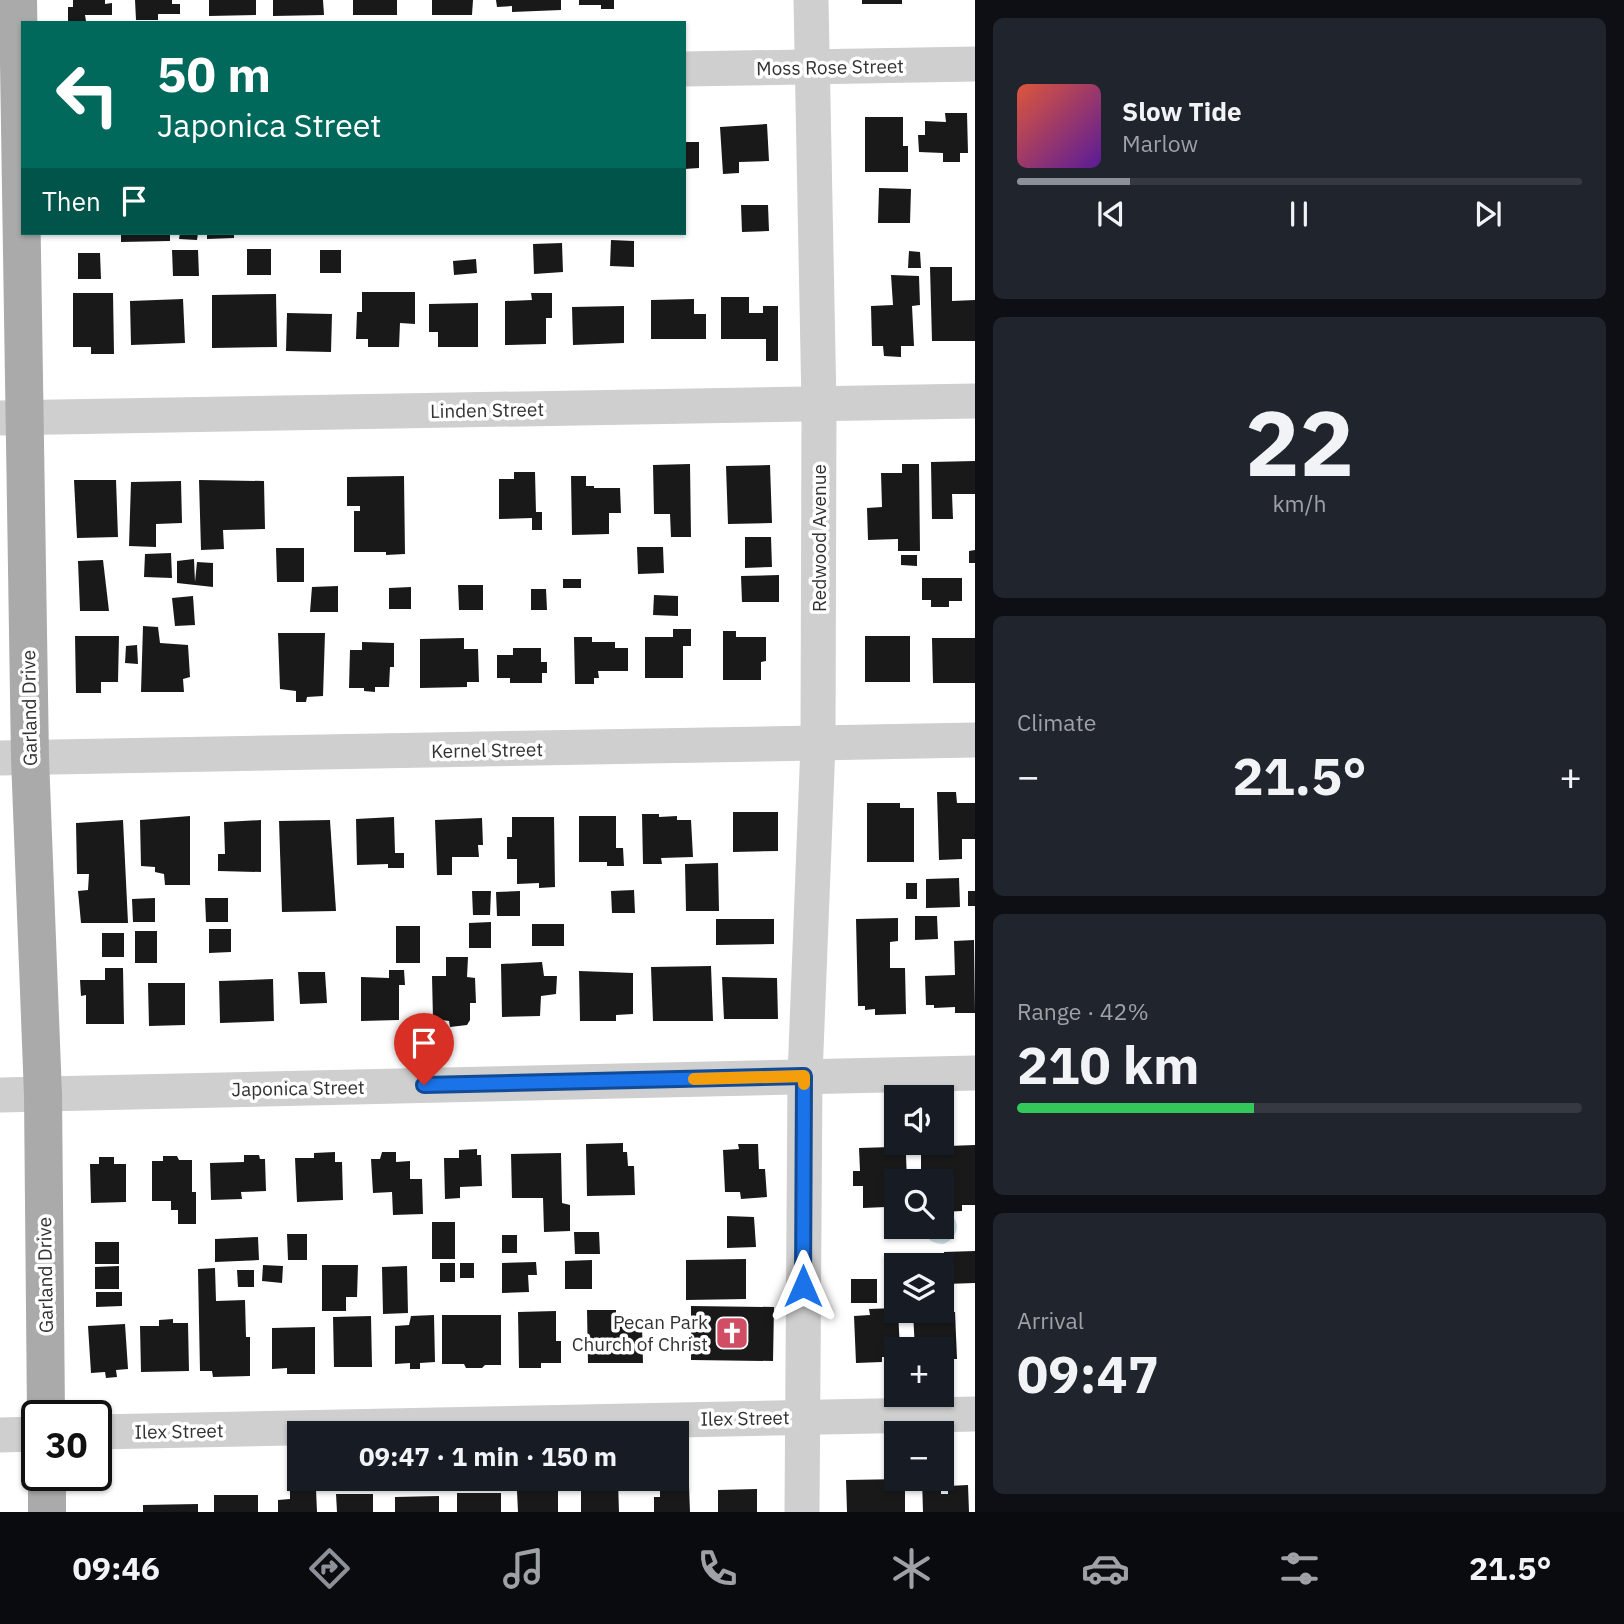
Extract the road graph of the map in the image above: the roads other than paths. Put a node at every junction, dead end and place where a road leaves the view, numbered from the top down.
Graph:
1 (18, 0) edge
2 (811, 0) edge
3 (975, 64) edge
4 (813, 67) junction
5 (686, 69) edge
6 (14, 81) edge
7 (975, 401) edge
8 (819, 405) junction
9 (12, 417) edge
10 (975, 740) edge
11 (818, 744) junction
12 (15, 758) edge
13 (975, 1073) edge
14 (804, 1076) junction
15 (43, 1095) junction
16 (0, 1096) edge
17 (46, 1400) edge
18 (975, 1414) edge
19 (803, 1417) junction
20 (112, 1432) edge
21 (0, 1434) edge
22 (21, 1434) edge
23 (47, 1491) edge
24 (47, 1512) edge
25 (802, 1512) edge

1 - 6 main road, Garland Drive
2 - 4 street, Redwood Avenue
3 - 4 street, Moss Rose Street
4 - 5 street, Moss Rose Street
4 - 8 street, Redwood Avenue
6 - 9 main road, Garland Drive
7 - 8 street, Linden Street
8 - 9 street, Linden Street
8 - 11 street, Redwood Avenue
9 - 12 main road, Garland Drive
10 - 11 street, Kernel Street
11 - 12 street, Kernel Street
11 - 14 street, Redwood Avenue
12 - 15 main road, Garland Drive
13 - 14 street, Japonica Street
14 - 15 street, Japonica Street
14 - 19 street, Redwood Avenue
15 - 16 street, Japonica Street
15 - 17 main road, Garland Drive
18 - 19 street, Ilex Street
19 - 20 street, Ilex Street
19 - 25 street
21 - 22 street
23 - 24 main road

